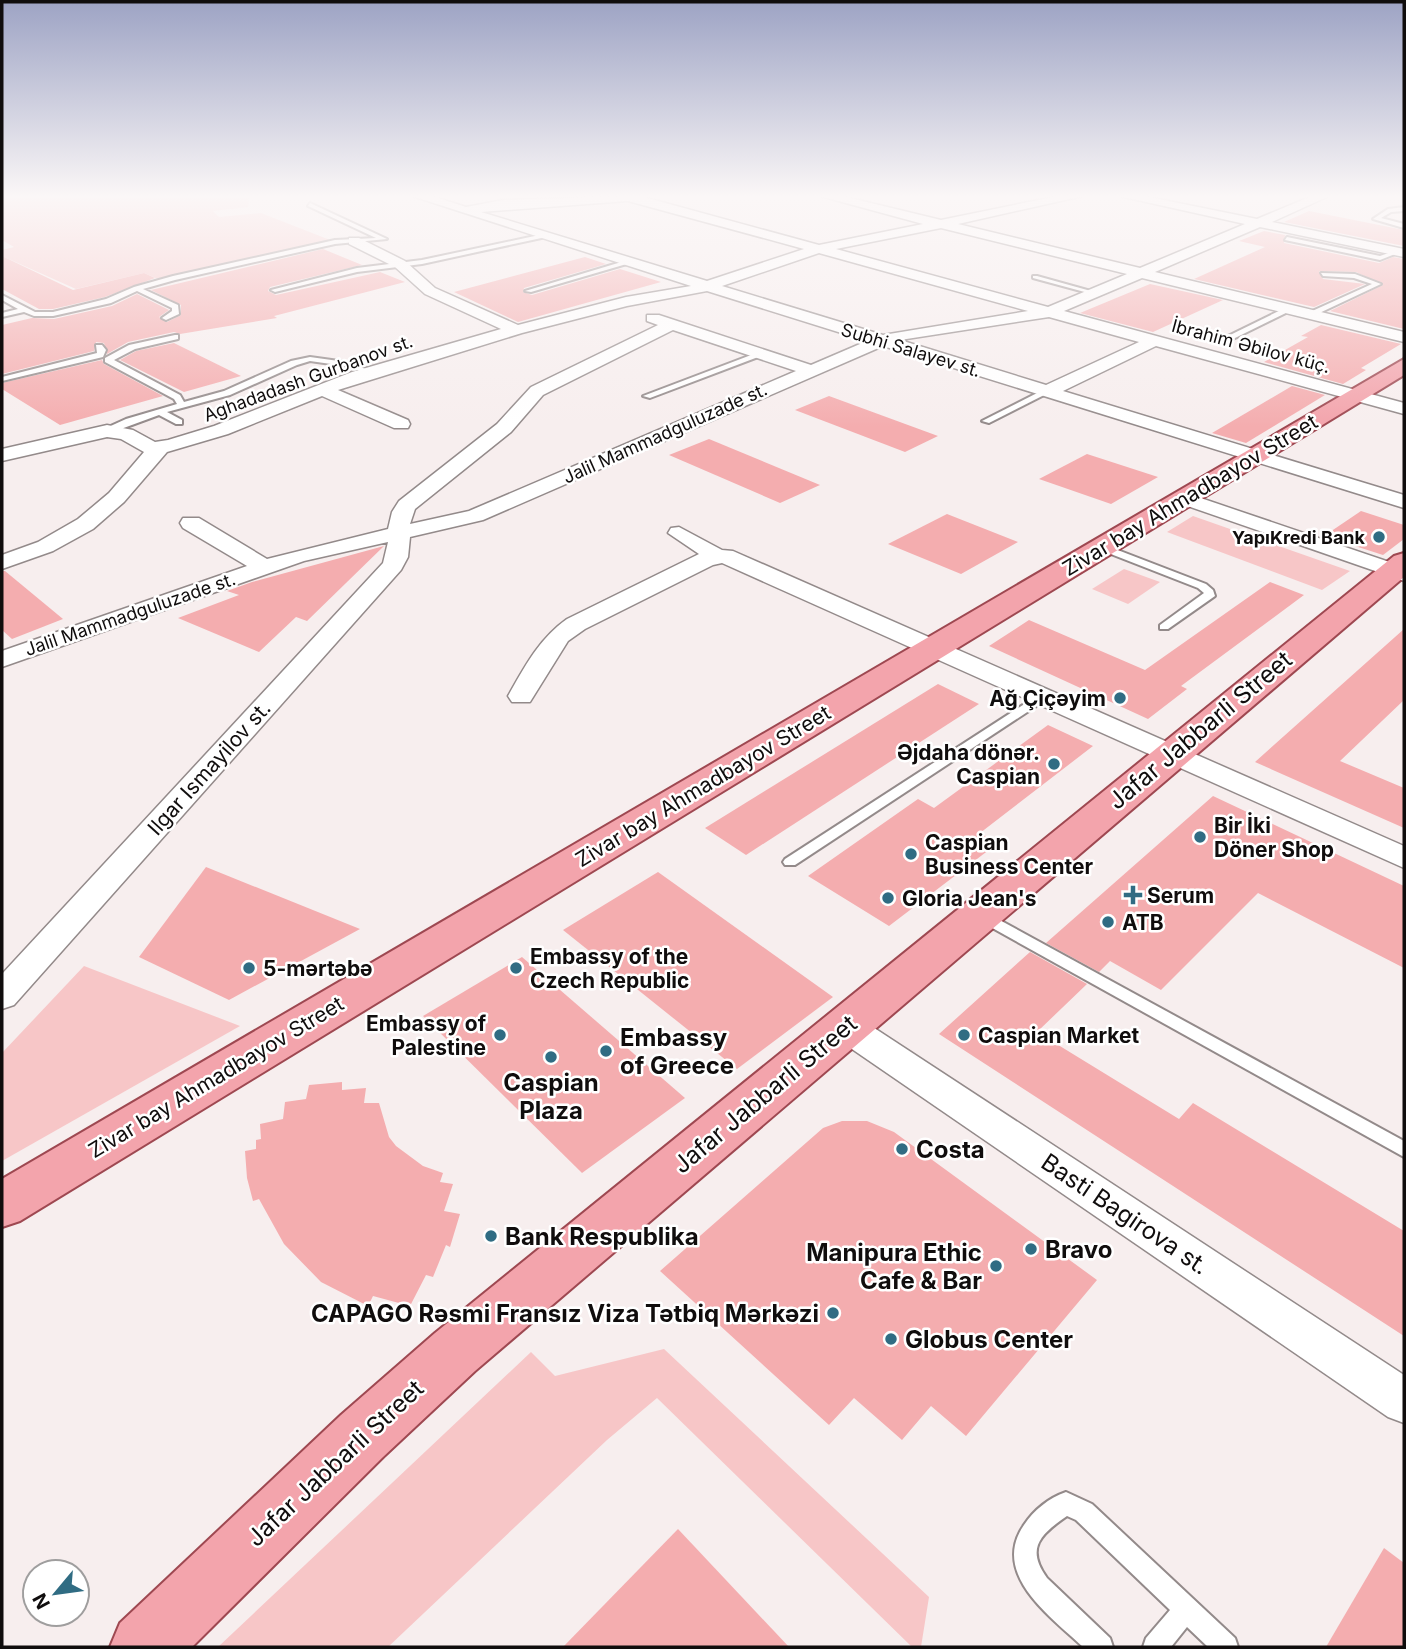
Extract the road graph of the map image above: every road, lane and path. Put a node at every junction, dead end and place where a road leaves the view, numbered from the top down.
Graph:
1 (201, 273) edge
2 (345, 273) edge
3 (408, 273) edge
4 (591, 273) edge
5 (664, 273) edge
6 (745, 273) edge
7 (903, 273) edge
8 (1141, 273) joint
9 (1323, 274) dead end
10 (1035, 277) dead end
11 (706, 286) junction
12 (136, 288) junction
13 (275, 290) dead end
14 (529, 291) dead end
15 (1094, 293) junction
16 (2, 297) edge
17 (613, 305) junction
18 (25, 309) junction
19 (1290, 309) junction
20 (1046, 313) junction
21 (1313, 314) junction
22 (2, 315) edge
23 (166, 318) dead end
24 (672, 324) junction
25 (516, 330) junction
26 (175, 337) dead end
27 (1230, 337) dead end
28 (1404, 337) edge
29 (880, 341) junction
30 (1152, 342) junction
31 (99, 347) dead end
32 (762, 354) junction
33 (1404, 366) edge
34 (807, 369) junction
35 (370, 372) junction
36 (2, 379) edge
37 (323, 390) junction
38 (1048, 391) junction
39 (647, 396) dead end
40 (1355, 396) junction
41 (182, 405) junction
42 (1404, 409) edge
43 (160, 412) junction
44 (986, 421) dead end
45 (179, 422) dead end
46 (401, 424) dead end
47 (107, 431) junction
48 (160, 447) junction
49 (2, 455) edge
50 (1256, 455) junction
51 (1183, 498) junction
52 (1404, 502) edge
53 (191, 523) dead end
54 (679, 533) dead end
55 (399, 534) junction
56 (1102, 547) junction
57 (717, 556) junction
58 (2, 562) edge
59 (264, 567) junction
60 (1401, 569) edge
61 (1164, 627) dead end
62 (935, 647) junction
63 (3, 656) edge
64 (521, 696) dead end
65 (1043, 696) junction
66 (1170, 754) junction
67 (1404, 858) edge
68 (790, 862) dead end
69 (979, 914) junction
70 (2, 996) edge
71 (846, 1027) junction
72 (1404, 1150) edge
73 (2, 1205) edge
74 (1404, 1401) edge
75 (1186, 1609) junction
76 (144, 1647) edge
77 (1101, 1647) edge
78 (1155, 1647) edge
79 (1226, 1647) edge

1 - 12 lane
2 - 13 lane
3 - 25 street
4 - 14 lane
5 - 11 street, Subhi Salayev st.
6 - 11 street, Aghadadash Gurbanov st.
7 - 20 street, İbrahim Əbilov küç.
8 - 15 street, Jalil Mammadguluzade st.
8 - 19 street
9 - 21 lane
10 - 15 lane
11 - 17 street, Aghadadash Gurbanov st.
11 - 29 street, Subhi Salayev st.
12 - 18 lane
12 - 23 lane
15 - 20 street, Jalil Mammadguluzade st.
16 - 18 lane
17 - 24 street
17 - 25 street, Aghadadash Gurbanov st.
18 - 22 lane
19 - 21 street
19 - 27 lane
20 - 29 street, Jalil Mammadguluzade st.
20 - 30 street, İbrahim Əbilov küç.
21 - 28 street
24 - 32 street
24 - 55 street, Ilgar Ismayilov st.
25 - 35 street, Aghadadash Gurbanov st.
26 - 41 lane
29 - 34 street, Jalil Mammadguluzade st.
29 - 38 street, Subhi Salayev st.
30 - 38 street
30 - 40 street, İbrahim Əbilov küç.
31 - 36 lane
32 - 34 street
32 - 39 lane
33 - 40 main road, Zivar bay Ahmadbayov Street
34 - 55 street, Jalil Mammadguluzade st.
35 - 37 street, Aghadadash Gurbanov st.
35 - 41 lane
37 - 46 street
37 - 48 street, Aghadadash Gurbanov st.
38 - 44 lane
38 - 50 street, Subhi Salayev st.
40 - 42 street, İbrahim Əbilov küç.
40 - 50 main road, Zivar bay Ahmadbayov Street
41 - 43 lane
43 - 45 lane
43 - 47 lane
47 - 48 street
47 - 49 street
48 - 58 street
50 - 51 main road, Zivar bay Ahmadbayov Street
50 - 52 street, Subhi Salayev st.
51 - 56 main road, Zivar bay Ahmadbayov Street
51 - 60 street
53 - 59 street
54 - 57 street
55 - 59 street, Jalil Mammadguluzade st.
55 - 70 street, Ilgar Ismayilov st.
56 - 61 lane
56 - 62 main road, Zivar bay Ahmadbayov Street
57 - 62 street
57 - 64 street
59 - 63 street, Jalil Mammadguluzade st.
60 - 66 main road, Jafar Jabbarli Street
62 - 65 street
62 - 73 main road, Zivar bay Ahmadbayov Street
65 - 66 street
65 - 68 lane
66 - 67 street
66 - 69 main road, Jafar Jabbarli Street
69 - 71 main road, Jafar Jabbarli Street
69 - 72 lane
71 - 74 street, Basti Bagirova st.
71 - 76 main road, Jafar Jabbarli Street
75 - 77 lane
75 - 78 lane
75 - 79 lane

